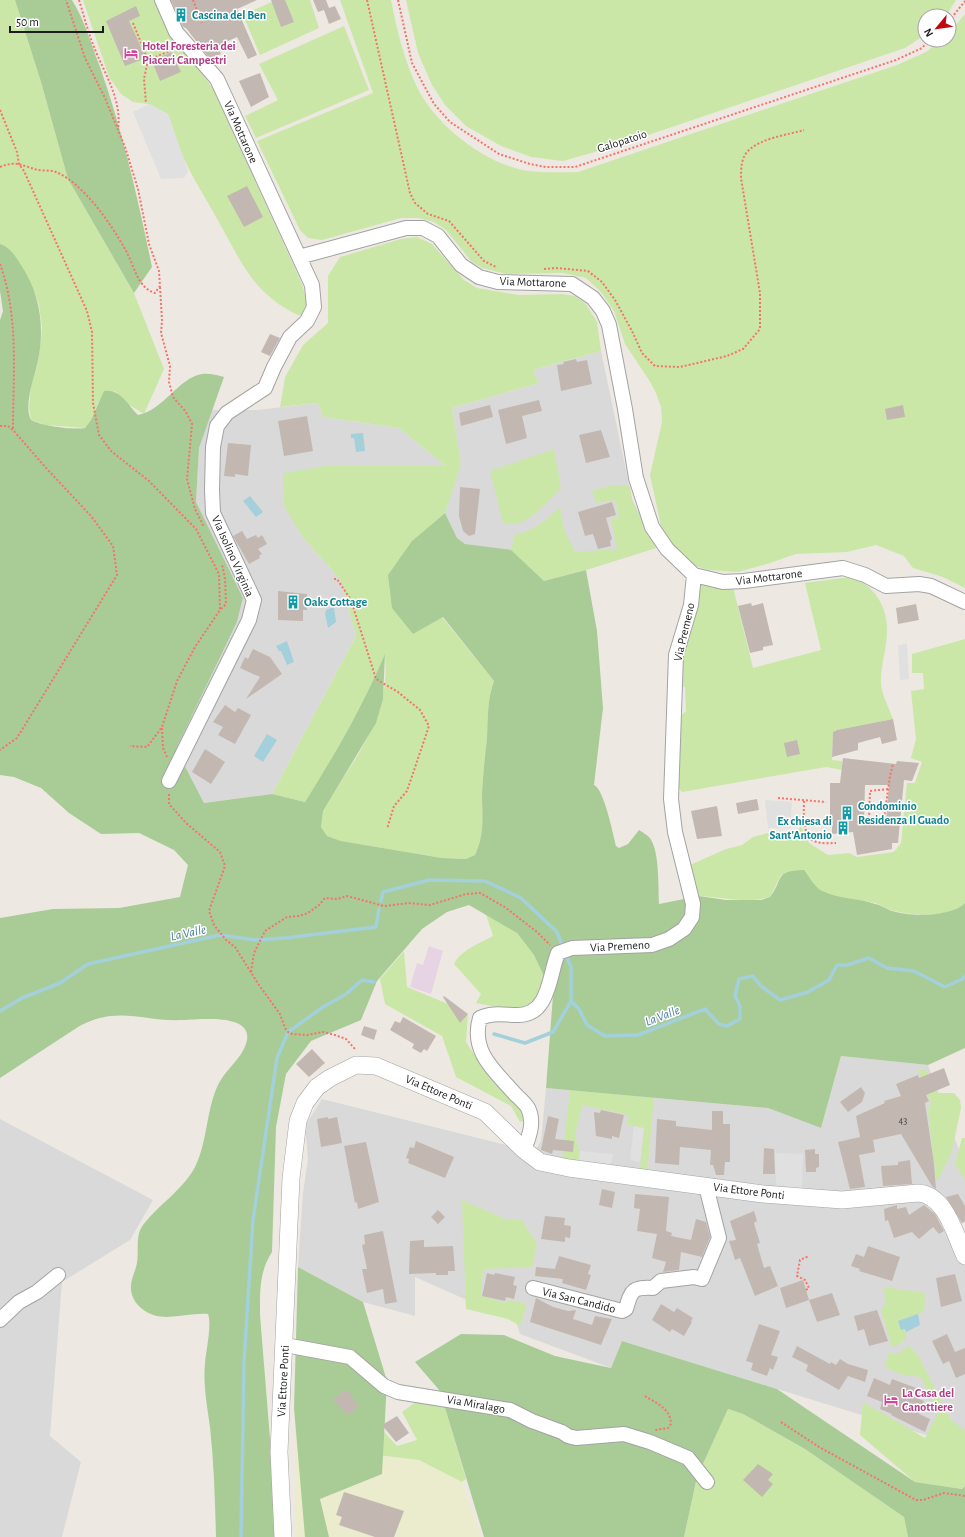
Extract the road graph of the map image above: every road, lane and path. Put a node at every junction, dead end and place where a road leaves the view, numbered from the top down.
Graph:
1 (66, 0) edge
2 (79, 0) edge
3 (162, 0) edge
4 (193, 0) edge
5 (366, 0) edge
6 (398, 0) edge
7 (965, 1) edge
8 (957, 11) edge
9 (133, 23) dead end
10 (202, 23) dead end
11 (922, 48) edge
12 (170, 51) dead end
13 (148, 60) junction
14 (146, 103) dead end
15 (0, 110) edge
16 (118, 130) junction
17 (804, 130) dead end
18 (19, 164) junction
19 (0, 167) edge
20 (299, 257) junction
21 (0, 264) edge
22 (497, 267) dead end
23 (541, 269) dead end
24 (160, 286) junction
25 (0, 426) edge
26 (13, 430) junction
27 (205, 529) dead end
28 (219, 558) dead end
29 (694, 575) junction
30 (334, 579) dead end
31 (965, 602) edge
32 (220, 610) junction
33 (162, 727) junction
34 (130, 746) dead end
35 (0, 750) edge
36 (893, 764) dead end
37 (171, 776) joint
38 (888, 789) junction
39 (778, 798) dead end
40 (804, 801) junction
41 (826, 802) dead end
42 (174, 810) dead end
43 (387, 829) dead end
44 (836, 843) dead end
45 (561, 954) junction
46 (251, 973) junction
47 (355, 1049) dead end
48 (524, 1150) junction
49 (706, 1186) junction
50 (809, 1256) dead end
51 (965, 1256) edge
52 (58, 1275) dead end
53 (533, 1288) dead end
54 (806, 1290) dead end
55 (0, 1320) edge
56 (285, 1345) junction
57 (645, 1396) dead end
58 (781, 1422) dead end
59 (654, 1430) dead end
60 (707, 1482) dead end
61 (965, 1496) edge
62 (283, 1537) edge

1 - 16 path
2 - 16 path
3 - 20 street, Via Mottarone
4 - 10 path
5 - 22 path
6 - 11 path, Galopatoio
7 - 8 path
9 - 13 path
12 - 13 path
13 - 14 path
15 - 18 path
16 - 24 path
17 - 23 path
18 - 19 path
18 - 24 path
18 - 32 path
20 - 29 street, Via Mottarone
20 - 37 street, Via Isolino Virginia
21 - 26 path
24 - 27 path
25 - 26 path
26 - 35 path
28 - 32 path
29 - 31 street, Via Mottarone
29 - 45 street, Via Premeno
30 - 43 path
32 - 33 path
33 - 34 path
33 - 37 path
36 - 38 path
38 - 38 path
39 - 40 path
40 - 41 path
40 - 44 path
42 - 46 path
45 - 46 path
45 - 48 street
46 - 47 path
48 - 49 street, Via Ettore Ponti
48 - 56 street, Via Ettore Ponti
49 - 51 street, Via Ettore Ponti
49 - 53 street, Via San Candido
50 - 54 path
52 - 55 street
56 - 60 street, Via Miralago
56 - 62 street, Via Ettore Ponti
57 - 59 path
58 - 61 path

